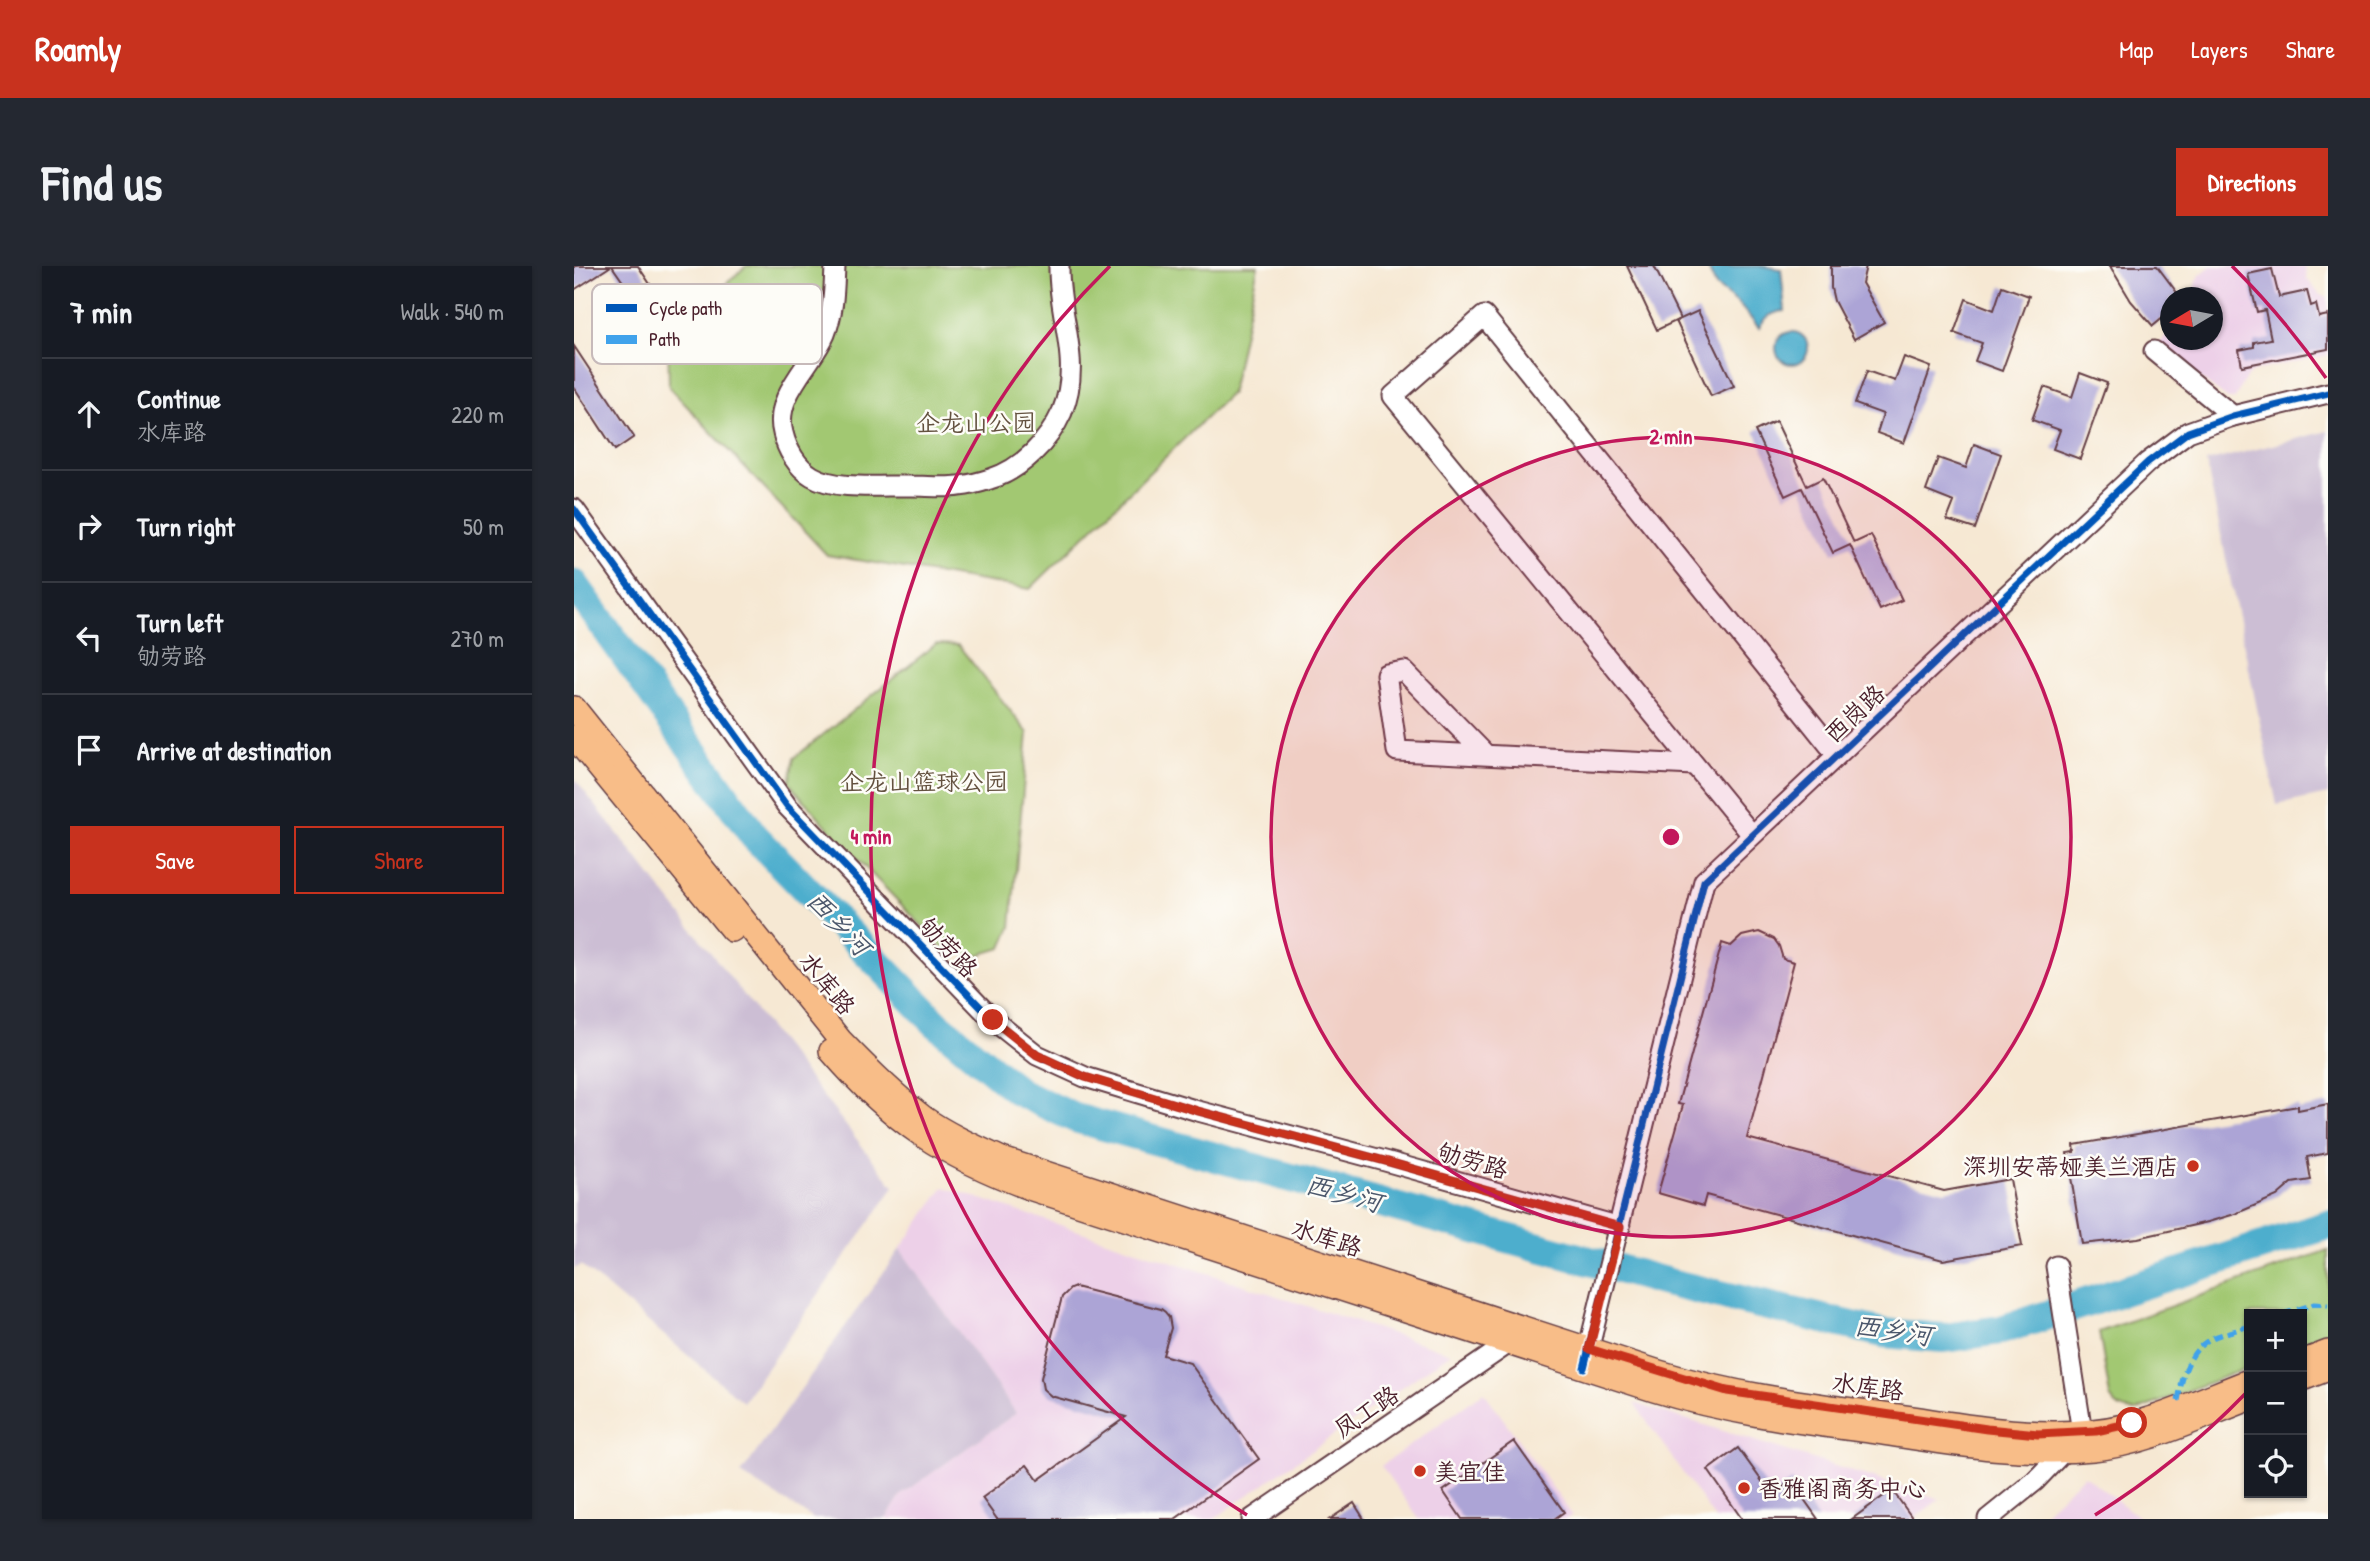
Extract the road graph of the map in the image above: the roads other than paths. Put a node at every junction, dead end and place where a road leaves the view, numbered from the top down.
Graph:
1 (835, 266) edge
2 (1059, 266) edge
3 (822, 339) edge
4 (2154, 351) dead end
5 (807, 364) edge
6 (2328, 393) edge
7 (2233, 416) junction
8 (574, 509) edge
9 (574, 708) edge
10 (574, 737) edge
11 (1486, 755) junction
12 (1838, 755) junction
13 (1694, 765) junction
14 (1752, 835) junction
15 (1620, 1227) junction
16 (2056, 1266) dead end
17 (1509, 1343) junction
18 (2328, 1352) edge
19 (1587, 1358) junction
20 (2307, 1360) edge
21 (2328, 1369) edge
22 (2307, 1377) edge
23 (2244, 1383) edge
24 (2244, 1401) edge
25 (2082, 1432) junction
26 (2064, 1450) junction
27 (1252, 1519) edge
28 (1988, 1519) edge

1 - 3 street
2 - 5 street
4 - 7 street
6 - 7 street, 西岗路
7 - 12 street, 西岗路
8 - 15 street, 劬劳路
9 - 19 main road, 水库路
10 - 17 main road, 水库路
11 - 11 street
11 - 13 street
12 - 13 street
12 - 14 street, 西岗路
13 - 14 street
14 - 15 street, 西岗路
15 - 19 street, 西岗路
16 - 25 street
17 - 19 main road, 水库路
17 - 27 street, 凤工路
18 - 20 main road
19 - 25 main road, 水库路
19 - 26 main road, 水库路
21 - 22 main road
23 - 25 main road, 水库路
24 - 26 main road, 水库路
25 - 26 street
26 - 28 street

